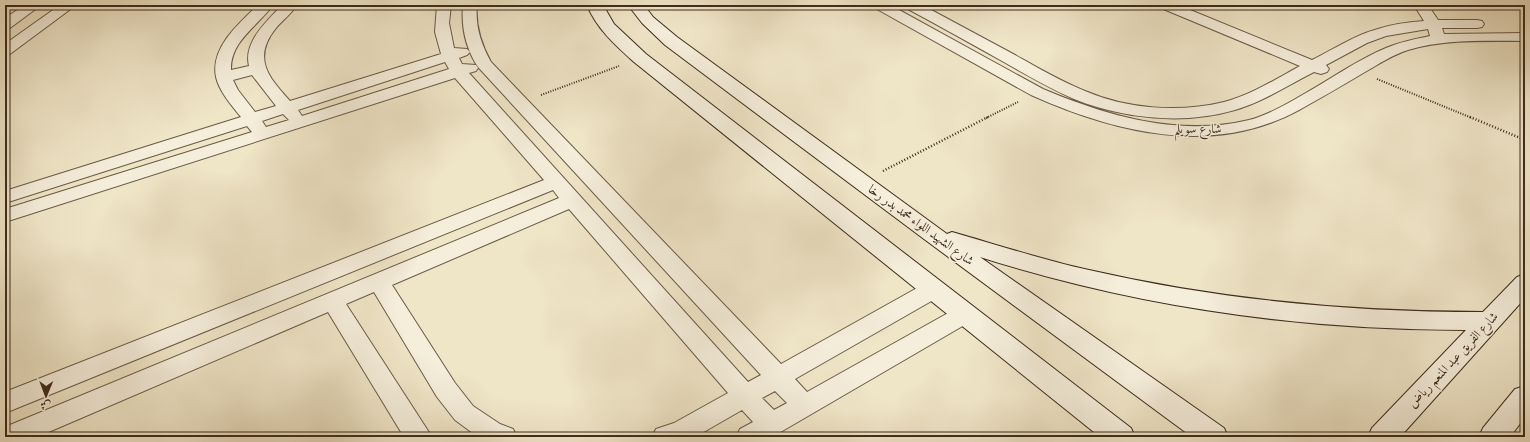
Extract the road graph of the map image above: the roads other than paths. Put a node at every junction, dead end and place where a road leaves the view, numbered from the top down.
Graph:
1 (34, 5) edge
2 (69, 5) edge
3 (266, 5) edge
4 (290, 5) edge
5 (444, 5) edge
6 (470, 5) edge
7 (595, 5) edge
8 (636, 5) edge
9 (880, 5) edge
10 (911, 5) edge
11 (1166, 5) edge
12 (1194, 5) edge
13 (1420, 5) edge
14 (5, 25) edge
15 (1525, 25) edge
16 (266, 32) junction
17 (1436, 32) junction
18 (240, 33) junction
19 (1525, 37) edge
20 (5, 51) edge
21 (480, 56) junction
22 (1320, 62) junction
23 (454, 64) junction
24 (257, 69) junction
25 (1349, 74) junction
26 (224, 77) junction
27 (286, 107) junction
28 (251, 118) junction
29 (299, 122) junction
30 (262, 133) junction
31 (556, 182) junction
32 (5, 197) edge
33 (572, 200) junction
34 (5, 216) edge
35 (932, 234) junction
36 (379, 282) junction
37 (1525, 283) edge
38 (934, 289) junction
39 (332, 301) junction
40 (965, 314) junction
41 (1490, 321) junction
42 (777, 377) junction
43 (745, 396) junction
44 (1525, 397) edge
45 (5, 404) edge
46 (804, 405) junction
47 (771, 425) junction
48 (10, 437) edge
49 (420, 437) edge
50 (504, 437) edge
51 (665, 437) edge
52 (749, 437) edge
53 (1121, 437) edge
54 (1214, 437) edge
55 (1382, 437) edge
56 (1493, 437) edge

1 - 14 street
2 - 20 street
3 - 18 street
4 - 16 street
5 - 23 street
6 - 21 street
7 - 38 street
8 - 35 street, شارع الشهيد اللواء محمد بدر رخا
9 - 25 street, شارع سويلم
10 - 22 street, شارع سويلم
11 - 22 street
12 - 22 street
13 - 17 street
15 - 17 street, شارع سويلم
16 - 18 street
16 - 24 street
17 - 19 street, شارع سويلم
17 - 22 street, شارع سويلم
17 - 25 street, شارع سويلم
18 - 26 street
21 - 23 street
21 - 42 street
22 - 25 street
23 - 27 street
23 - 29 street
23 - 31 street
24 - 26 street
24 - 27 street
26 - 28 street
27 - 28 street
27 - 29 street
28 - 30 street
28 - 32 street
29 - 30 street
30 - 34 street
31 - 33 street
31 - 45 street
33 - 36 street
33 - 43 street
35 - 41 street
35 - 54 street, شارع الشهيد اللواء محمد بدر رخا
36 - 39 street
36 - 50 street
37 - 41 street, شارع الفريق عبد المنعم رياض
38 - 40 street
38 - 42 street
39 - 48 street
39 - 49 street
40 - 46 street
40 - 53 street
41 - 55 street, شارع الفريق عبد المنعم رياض
42 - 43 street
42 - 46 street
43 - 47 street
43 - 51 street
44 - 56 street
46 - 47 street
47 - 52 street

